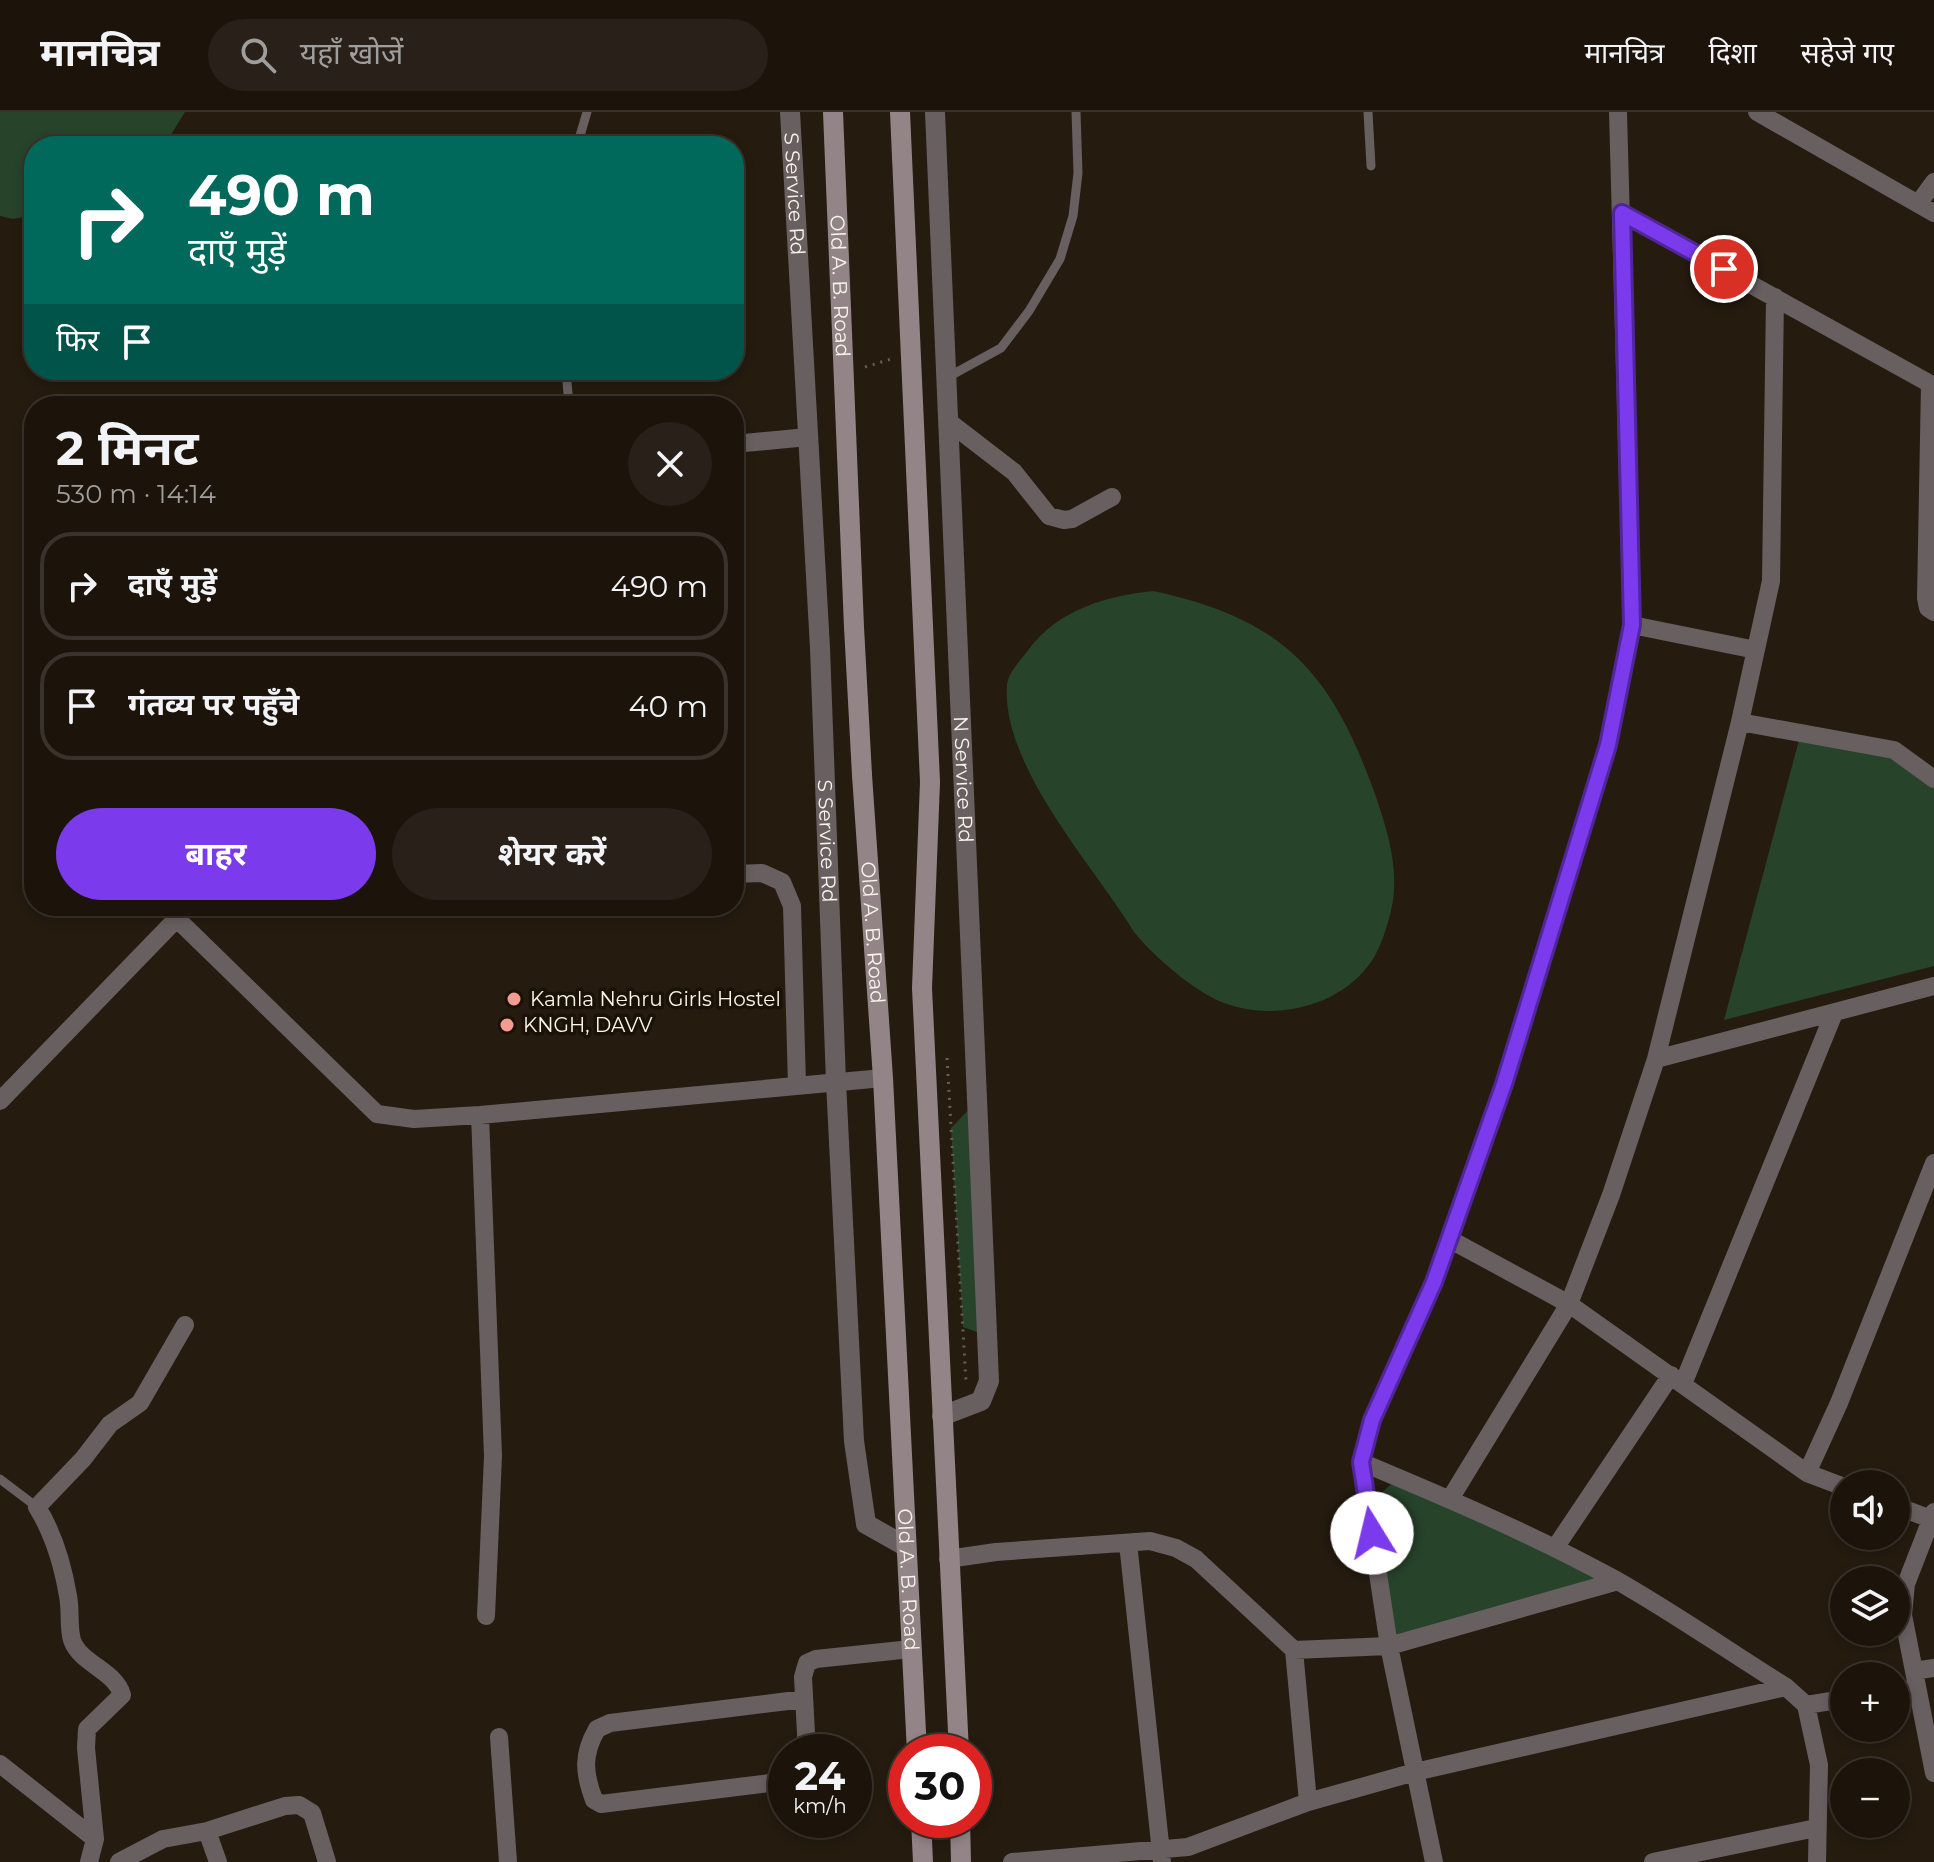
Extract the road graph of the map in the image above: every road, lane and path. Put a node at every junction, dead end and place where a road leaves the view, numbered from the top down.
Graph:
1 (587, 112) edge
2 (790, 112) edge
3 (833, 112) edge
4 (900, 112) edge
5 (935, 112) edge
6 (1076, 112) edge
7 (1368, 112) edge
8 (1618, 112) edge
9 (1757, 112) edge
10 (580, 136) edge
11 (1371, 166) dead end
12 (1934, 182) edge
13 (1926, 208) edge
14 (1622, 213) junction
15 (1775, 297) junction
16 (891, 359) dead end
17 (865, 367) dead end
18 (947, 377) junction
19 (1932, 385) edge
20 (949, 422) junction
21 (808, 437) junction
22 (744, 443) edge
23 (1112, 497) dead end
24 (1934, 612) edge
25 (1632, 625) junction
26 (1756, 650) junction
27 (1740, 722) junction
28 (1934, 779) edge
29 (744, 874) edge
30 (179, 916) edge
31 (187, 916) edge
32 (1934, 986) edge
33 (1834, 1013) junction
34 (1656, 1059) junction
35 (883, 1078) junction
36 (836, 1082) junction
37 (797, 1085) junction
38 (0, 1101) edge
39 (480, 1115) junction
40 (1934, 1163) edge
41 (1449, 1239) junction
42 (1569, 1304) junction
43 (185, 1325) dead end
44 (1677, 1380) junction
45 (942, 1416) junction
46 (1361, 1462) junction
47 (1807, 1473) junction
48 (0, 1479) edge
49 (1830, 1482) edge
50 (1450, 1499) junction
51 (37, 1507) junction
52 (1910, 1510) edge
53 (1932, 1515) edge
54 (1128, 1543) junction
55 (905, 1546) junction
56 (1555, 1548) junction
57 (948, 1559) junction
58 (1618, 1581) junction
59 (486, 1616) dead end
60 (1389, 1646) junction
61 (911, 1649) junction
62 (1294, 1650) junction
63 (1934, 1668) edge
64 (1915, 1680) junction
65 (1910, 1683) edge
66 (1786, 1687) junction
67 (804, 1699) junction
68 (1830, 1701) edge
69 (1806, 1705) junction
70 (806, 1734) edge
71 (916, 1734) edge
72 (958, 1734) edge
73 (499, 1737) dead end
74 (0, 1764) edge
75 (1415, 1772) junction
76 (1934, 1773) edge
77 (768, 1783) edge
78 (1308, 1802) junction
79 (1816, 1828) junction
80 (207, 1831) junction
81 (922, 1838) edge
82 (960, 1838) edge
83 (95, 1839) junction
84 (1190, 1854) edge
85 (1162, 1856) edge
86 (89, 1862) edge
87 (119, 1862) edge
88 (218, 1862) edge
89 (327, 1862) edge
90 (508, 1862) edge
91 (923, 1862) edge
92 (961, 1862) edge
93 (1012, 1862) edge
94 (1434, 1862) edge
95 (1653, 1862) edge
96 (1817, 1862) edge

1 - 10 lane
2 - 21 street, S Service Rd
3 - 35 main road, Old A. B. Road, bridge
4 - 45 main road, bridge
5 - 18 street, N Service Rd
6 - 18 lane
7 - 11 lane
8 - 14 street
9 - 13 street
12 - 13 street
14 - 15 street
14 - 25 street
15 - 19 street
15 - 26 street
16 - 17 path
18 - 20 street, N Service Rd
19 - 24 street
20 - 23 street
20 - 45 street, N Service Rd
21 - 22 street
21 - 36 street, S Service Rd
25 - 26 street
25 - 41 street
26 - 27 street
27 - 28 street
27 - 34 street
29 - 37 street
30 - 38 street
31 - 39 street
32 - 33 street
33 - 34 street
33 - 44 street
34 - 42 street
35 - 36 street
35 - 55 main road, Old A. B. Road
36 - 37 street
36 - 55 street, S Service Rd
37 - 39 street
39 - 59 street
40 - 47 street
41 - 42 street
41 - 46 street
42 - 44 street
42 - 50 street
43 - 51 street
44 - 47 street
44 - 56 street
45 - 57 main road
46 - 50 street
46 - 60 street
47 - 49 street
48 - 51 lane
50 - 56 street
51 - 83 street
52 - 53 street
53 - 64 street
54 - 57 street
54 - 62 street
54 - 85 street
55 - 61 main road, Old A. B. Road
56 - 58 street
57 - 72 main road
58 - 60 street
58 - 66 street
60 - 62 street
60 - 75 street
61 - 67 street
61 - 71 main road, Old A. B. Road
62 - 78 street
63 - 64 street
64 - 65 street
64 - 76 street
66 - 69 street
66 - 75 street
67 - 70 street
67 - 77 street
68 - 69 street
69 - 79 street
73 - 90 street
74 - 83 street
75 - 78 street
75 - 94 street
78 - 84 street
79 - 95 street
79 - 96 street
80 - 87 street
80 - 88 street
80 - 89 street
81 - 91 main road
82 - 92 main road
83 - 86 street
84 - 85 street
85 - 93 street

